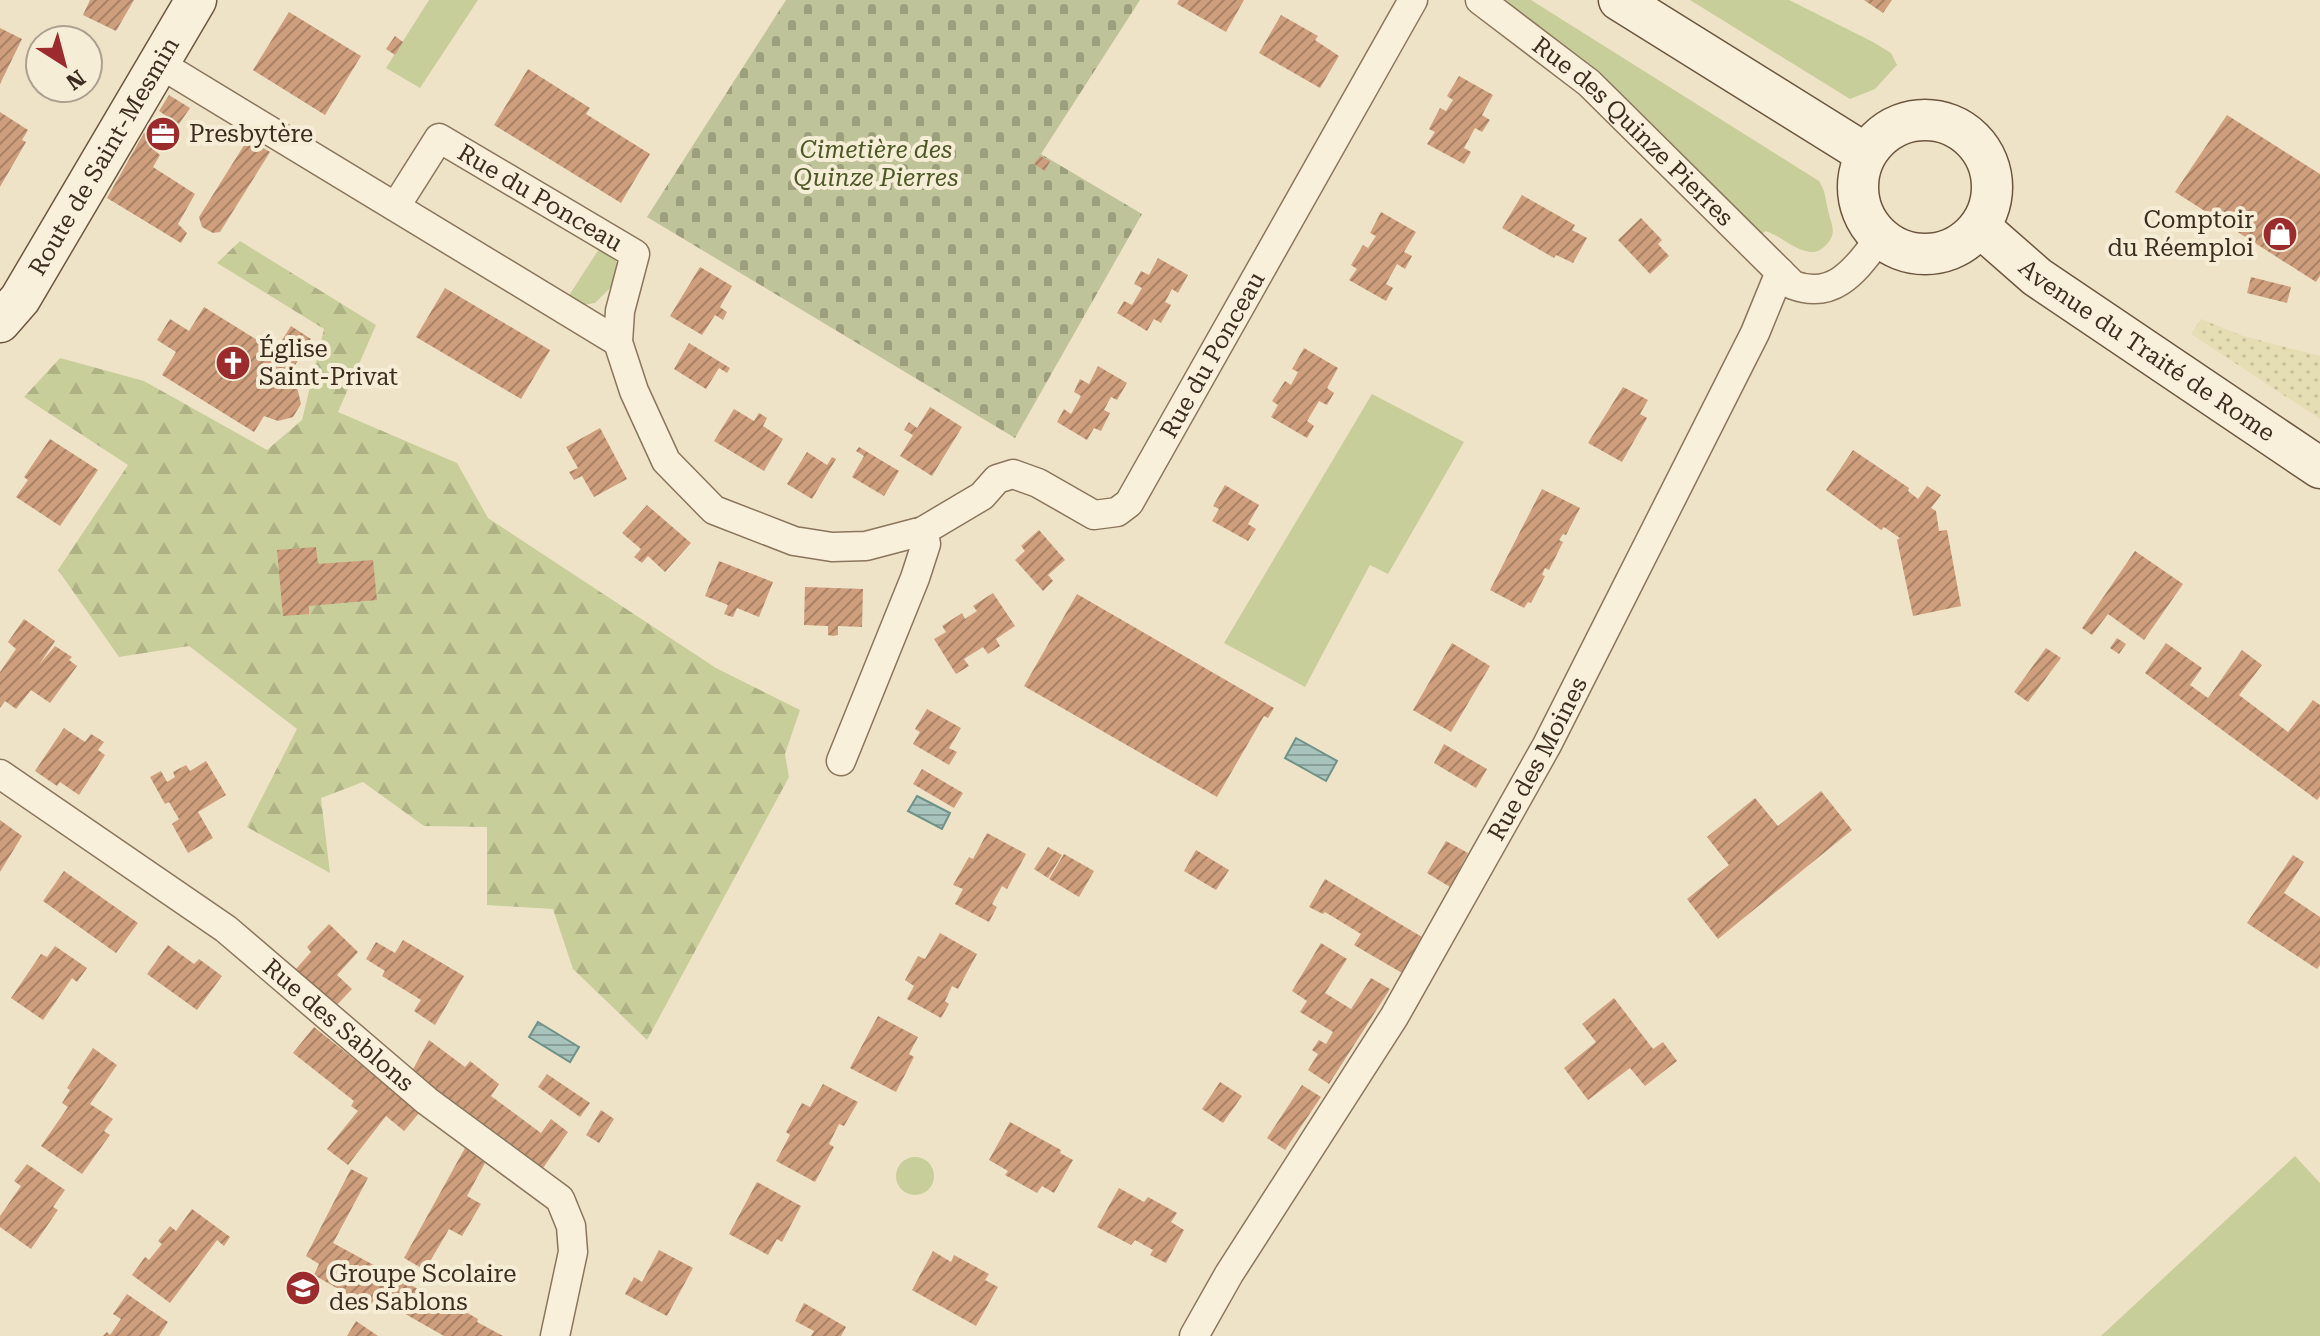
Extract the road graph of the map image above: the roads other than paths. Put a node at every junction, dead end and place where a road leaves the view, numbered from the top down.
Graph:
1 (196, 0) edge
2 (1413, 0) edge
3 (1480, 0) edge
4 (1619, 0) edge
5 (160, 64) junction
6 (1866, 154) junction
7 (396, 206) junction
8 (1980, 227) junction
9 (1880, 238) junction
10 (1775, 267) junction
11 (2, 319) edge
12 (618, 342) junction
13 (2320, 468) edge
14 (923, 531) junction
15 (841, 761) dead end
16 (0, 774) edge
17 (555, 1336) edge
18 (1194, 1336) edge

1 - 5 main road, Route de Saint-Mesmin
2 - 14 street, Rue du Ponceau
3 - 10 street, Rue des Quinze Pierres
4 - 6 main road
5 - 7 street
5 - 11 main road, Route de Saint-Mesmin
6 - 8 main road
6 - 9 main road
7 - 12 street
7 - 12 street, Rue du Ponceau
8 - 9 main road
8 - 13 main road, Avenue du Traité de Rome
9 - 10 street
10 - 18 street, Rue des Moines
12 - 14 street, Rue du Ponceau
14 - 15 street
16 - 17 street, Rue des Sablons

